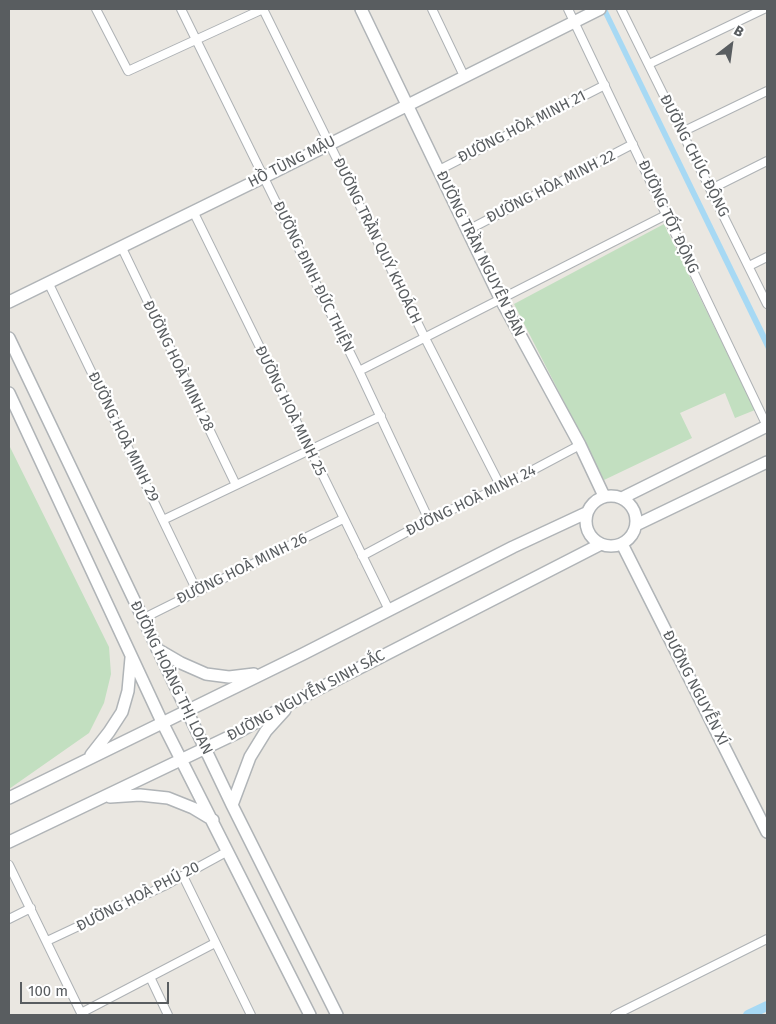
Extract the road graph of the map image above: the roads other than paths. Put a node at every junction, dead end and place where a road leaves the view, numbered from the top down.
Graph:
1 (96, 9) edge
2 (181, 9) edge
3 (263, 9) edge
4 (361, 9) edge
5 (432, 9) edge
6 (568, 9) edge
7 (600, 9) edge
8 (620, 9) edge
9 (764, 9) edge
10 (577, 20) junction
11 (196, 40) junction
12 (648, 64) junction
13 (464, 76) junction
14 (605, 85) junction
15 (767, 91) edge
16 (408, 105) junction
17 (682, 132) junction
18 (330, 144) junction
19 (633, 144) junction
20 (767, 161) edge
21 (439, 170) junction
22 (264, 177) junction
23 (711, 188) junction
24 (193, 211) junction
25 (666, 215) junction
26 (468, 230) junction
27 (121, 246) junction
28 (767, 256) edge
29 (749, 266) junction
30 (48, 282) junction
31 (500, 298) junction
32 (9, 302) edge
33 (767, 304) edge
34 (9, 338) edge
35 (425, 338) junction
36 (359, 371) junction
37 (9, 393) edge
38 (381, 416) junction
39 (767, 426) edge
40 (580, 445) junction
41 (310, 450) junction
42 (767, 462) edge
43 (236, 485) junction
44 (501, 487) junction
45 (604, 496) junction
46 (622, 498) junction
47 (586, 514) junction
48 (343, 519) junction
49 (163, 520) junction
50 (429, 520) junction
51 (636, 525) junction
52 (601, 544) junction
53 (622, 544) junction
54 (362, 556) junction
55 (197, 591) junction
56 (389, 610) junction
57 (142, 619) junction
58 (157, 649) junction
59 (132, 656) junction
60 (266, 672) junction
61 (291, 703) junction
62 (187, 710) junction
63 (162, 722) junction
64 (205, 749) junction
65 (88, 759) junction
66 (182, 760) junction
67 (9, 798) edge
68 (101, 798) junction
69 (232, 805) junction
70 (213, 820) junction
71 (767, 832) edge
72 (9, 842) edge
73 (228, 851) junction
74 (9, 865) edge
75 (183, 876) junction
76 (31, 908) junction
77 (9, 918) edge
78 (767, 939) edge
79 (47, 942) junction
80 (216, 943) junction
81 (150, 977) junction
82 (82, 1014) edge
83 (168, 1015) edge
84 (251, 1015) edge
85 (310, 1015) edge
86 (337, 1015) edge
87 (615, 1015) edge

1 - 11 street
2 - 11 street, ĐƯỜNG ĐINH ĐỨC THIỆN
3 - 11 street
3 - 18 street, ĐƯỜNG TRẦN QUÝ KHOÁCH
4 - 16 main road, ĐƯỜNG TRẦN NGUYÊN ĐÁN
5 - 13 street
6 - 10 street, ĐƯỜNG TỐT ĐỘNG
7 - 10 main road, HỒ TÙNG MẬU
8 - 12 street, ĐƯỜNG CHÚC ĐỘNG
9 - 12 street
10 - 13 main road, HỒ TÙNG MẬU
10 - 14 street, ĐƯỜNG TỐT ĐỘNG
11 - 22 street, ĐƯỜNG ĐINH ĐỨC THIỆN
12 - 17 street, ĐƯỜNG CHÚC ĐỘNG
13 - 16 main road, HỒ TÙNG MẬU
14 - 19 street, ĐƯỜNG TỐT ĐỘNG
14 - 21 street, ĐƯỜNG HÒA MINH 21
15 - 17 street
16 - 18 main road, HỒ TÙNG MẬU
16 - 21 main road, ĐƯỜNG TRẦN NGUYÊN ĐÁN
17 - 23 street, ĐƯỜNG CHÚC ĐỘNG
18 - 22 main road, HỒ TÙNG MẬU
18 - 35 street, ĐƯỜNG TRẦN QUÝ KHOÁCH
19 - 25 street, ĐƯỜNG TỐT ĐỘNG
19 - 26 street, ĐƯỜNG HÒA MINH 22
20 - 23 street
21 - 26 main road, ĐƯỜNG TRẦN NGUYÊN ĐÁN
22 - 24 main road, HỒ TÙNG MẬU
22 - 36 street, ĐƯỜNG ĐINH ĐỨC THIỆN
23 - 29 street, ĐƯỜNG CHÚC ĐỘNG
24 - 27 main road, HỒ TÙNG MẬU
24 - 41 street, ĐƯỜNG HOÀ MINH 25
25 - 31 street, ĐƯỜNG TRẦN QUÝ KHOÁCH
25 - 39 street, ĐƯỜNG TỐT ĐỘNG
26 - 31 main road, ĐƯỜNG TRẦN NGUYÊN ĐÁN
27 - 30 main road, HỒ TÙNG MẬU
27 - 43 street, ĐƯỜNG HOÀ MINH 28
28 - 29 street
29 - 33 street, ĐƯỜNG CHÚC ĐỘNG
30 - 32 main road, HỒ TÙNG MẬU
30 - 49 street, ĐƯỜNG HOÀ MINH 29
31 - 35 street, ĐƯỜNG TRẦN QUÝ KHOÁCH
31 - 40 main road, ĐƯỜNG TRẦN NGUYÊN ĐÁN
34 - 57 main road, ĐƯỜNG HOÀNG THỊ LOAN
35 - 36 street, ĐƯỜNG TRẦN QUÝ KHOÁCH
35 - 44 street, ĐƯỜNG TRẦN QUÝ KHOÁCH
36 - 38 street, ĐƯỜNG ĐINH ĐỨC THIỆN
37 - 59 main road, ĐƯỜNG HOÀNG THỊ LOAN
38 - 41 street
38 - 50 street, ĐƯỜNG ĐINH ĐỨC THIỆN
39 - 46 main road
40 - 44 street, ĐƯỜNG HOÀ MINH 24
40 - 45 main road, ĐƯỜNG TRẦN NGUYÊN ĐÁN
41 - 43 street
41 - 48 street, ĐƯỜNG HOÀ MINH 25
42 - 51 main road
43 - 49 street
44 - 50 street, ĐƯỜNG HOÀ MINH 24
45 - 46 main road
45 - 47 main road
46 - 51 main road
47 - 52 main road
47 - 56 main road
48 - 54 street, ĐƯỜNG HOÀ MINH 25
48 - 55 street, ĐƯỜNG HOÀ MINH 26
49 - 55 street, ĐƯỜNG HOÀ MINH 29
50 - 54 street, ĐƯỜNG HOÀ MINH 24
51 - 53 main road
52 - 53 main road
52 - 61 main road, ĐƯỜNG NGUYỄN SINH SẮC
53 - 71 main road, ĐƯỜNG NGUYỄN XÍ
54 - 56 street, ĐƯỜNG HOÀ MINH 25
55 - 57 street, ĐƯỜNG HOÀ MINH 26
56 - 60 main road
57 - 58 main road, ĐƯỜNG HOÀNG THỊ LOAN
58 - 60 main road
58 - 62 main road, ĐƯỜNG HOÀNG THỊ LOAN
59 - 63 main road, ĐƯỜNG HOÀNG THỊ LOAN
59 - 65 main road
60 - 62 main road
61 - 64 main road, ĐƯỜNG NGUYỄN SINH SẮC
61 - 69 main road
62 - 63 main road
62 - 64 main road, ĐƯỜNG HOÀNG THỊ LOAN
63 - 65 main road
63 - 66 main road, ĐƯỜNG HOÀNG THỊ LOAN
64 - 66 main road, ĐƯỜNG NGUYỄN SINH SẮC
64 - 69 main road, ĐƯỜNG HOÀNG THỊ LOAN
65 - 67 main road
66 - 68 main road, ĐƯỜNG NGUYỄN SINH SẮC
66 - 70 main road, ĐƯỜNG HOÀNG THỊ LOAN
68 - 70 main road
68 - 72 main road, ĐƯỜNG NGUYỄN SINH SẮC
69 - 86 main road, ĐƯỜNG HOÀNG THỊ LOAN
70 - 73 main road, ĐƯỜNG HOÀNG THỊ LOAN
73 - 75 street, ĐƯỜNG HOÀ PHÚ 20
73 - 85 main road, ĐƯỜNG HOÀNG THỊ LOAN
74 - 76 street
75 - 79 street, ĐƯỜNG HOÀ PHÚ 20
75 - 80 street
76 - 77 street
76 - 79 street
78 - 87 street
79 - 82 street
80 - 81 street
80 - 84 street
81 - 82 street
81 - 83 street

